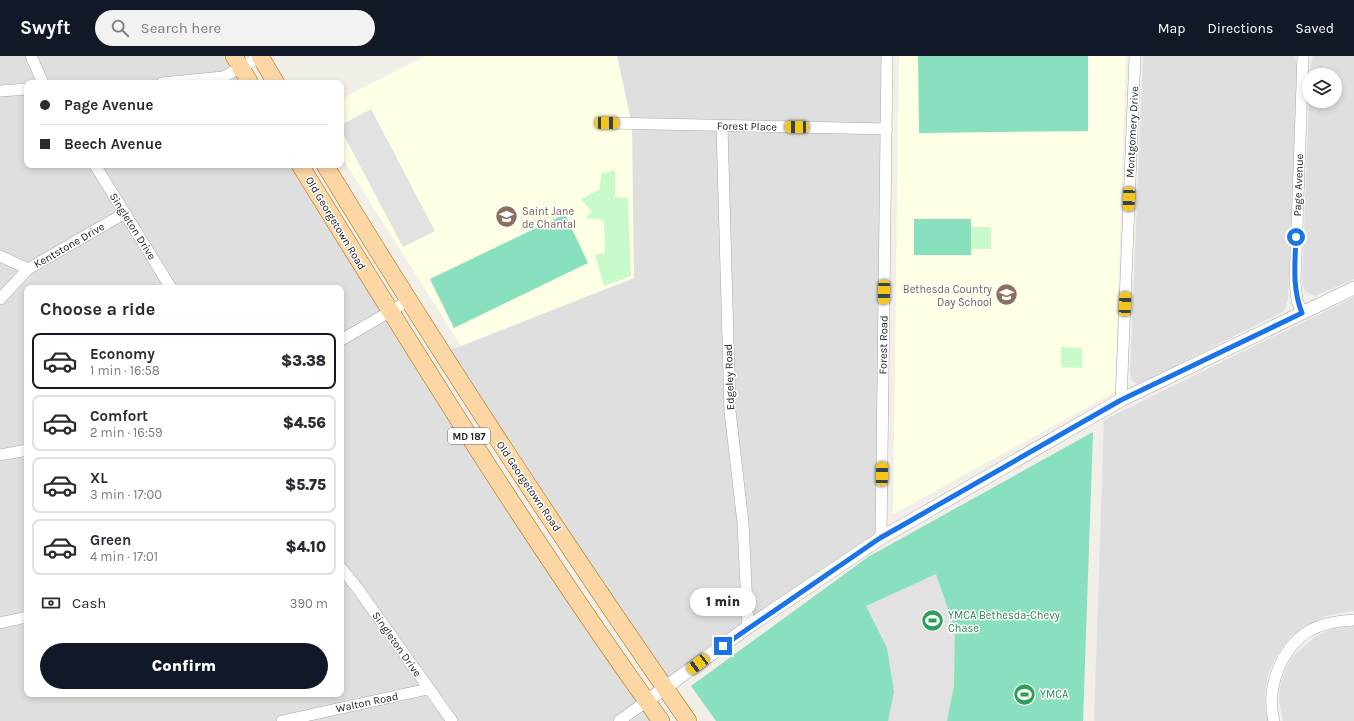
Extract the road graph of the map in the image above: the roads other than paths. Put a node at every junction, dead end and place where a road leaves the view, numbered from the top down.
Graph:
1 (31, 56) edge
2 (888, 56) edge
3 (1135, 56) edge
4 (1303, 56) edge
5 (260, 57) edge
6 (237, 62) edge
7 (42, 80) edge
8 (192, 80) edge
9 (248, 80) edge
10 (274, 80) edge
11 (24, 89) edge
12 (0, 91) edge
13 (607, 123) dead end
14 (722, 126) junction
15 (887, 129) junction
16 (97, 168) edge
17 (302, 168) edge
18 (327, 168) edge
19 (125, 213) junction
20 (0, 256) edge
21 (28, 269) junction
22 (169, 285) edge
23 (1354, 288) edge
24 (0, 299) edge
25 (408, 301) junction
26 (390, 311) junction
27 (1302, 313) junction
28 (344, 338) edge
29 (1121, 400) junction
30 (24, 451) edge
31 (0, 456) edge
32 (880, 538) junction
33 (344, 572) edge
34 (24, 618) edge
35 (1354, 620) edge
36 (0, 623) edge
37 (748, 628) junction
38 (666, 688) junction
39 (428, 689) junction
40 (647, 701) junction
41 (282, 721) edge
42 (452, 721) edge
43 (619, 721) edge
44 (661, 721) edge
45 (688, 721) edge
46 (1274, 721) edge

1 - 7 street
2 - 15 street, Forest Road
3 - 29 street, Montgomery Drive
4 - 27 street, Page Avenue
5 - 6 street
5 - 10 main road
6 - 8 street
6 - 9 main road
11 - 12 street
13 - 14 street, Forest Place
14 - 15 street, Forest Place
14 - 37 street, Edgeley Road
15 - 32 street, Forest Road
16 - 19 street, Singleton Drive
17 - 26 main road, Old Georgetown Road / MD 187
18 - 25 main road, Old Georgetown Road / MD 187
19 - 21 street, Kentstone Drive
19 - 22 street, Singleton Drive
20 - 21 street
21 - 24 street, Kentstone Drive
23 - 27 street
25 - 26 street
25 - 38 main road, Old Georgetown Road / MD 187
26 - 28 street
26 - 40 main road, Old Georgetown Road / MD 187
27 - 29 street
29 - 32 street
30 - 31 street
32 - 37 street
33 - 39 street, Singleton Drive
34 - 36 street
35 - 46 street
37 - 38 street
38 - 40 street
38 - 45 main road, Old Georgetown Road / MD 187
39 - 41 street, Walton Road
39 - 42 street, Singleton Drive
40 - 43 street
40 - 44 main road, Old Georgetown Road / MD 187

